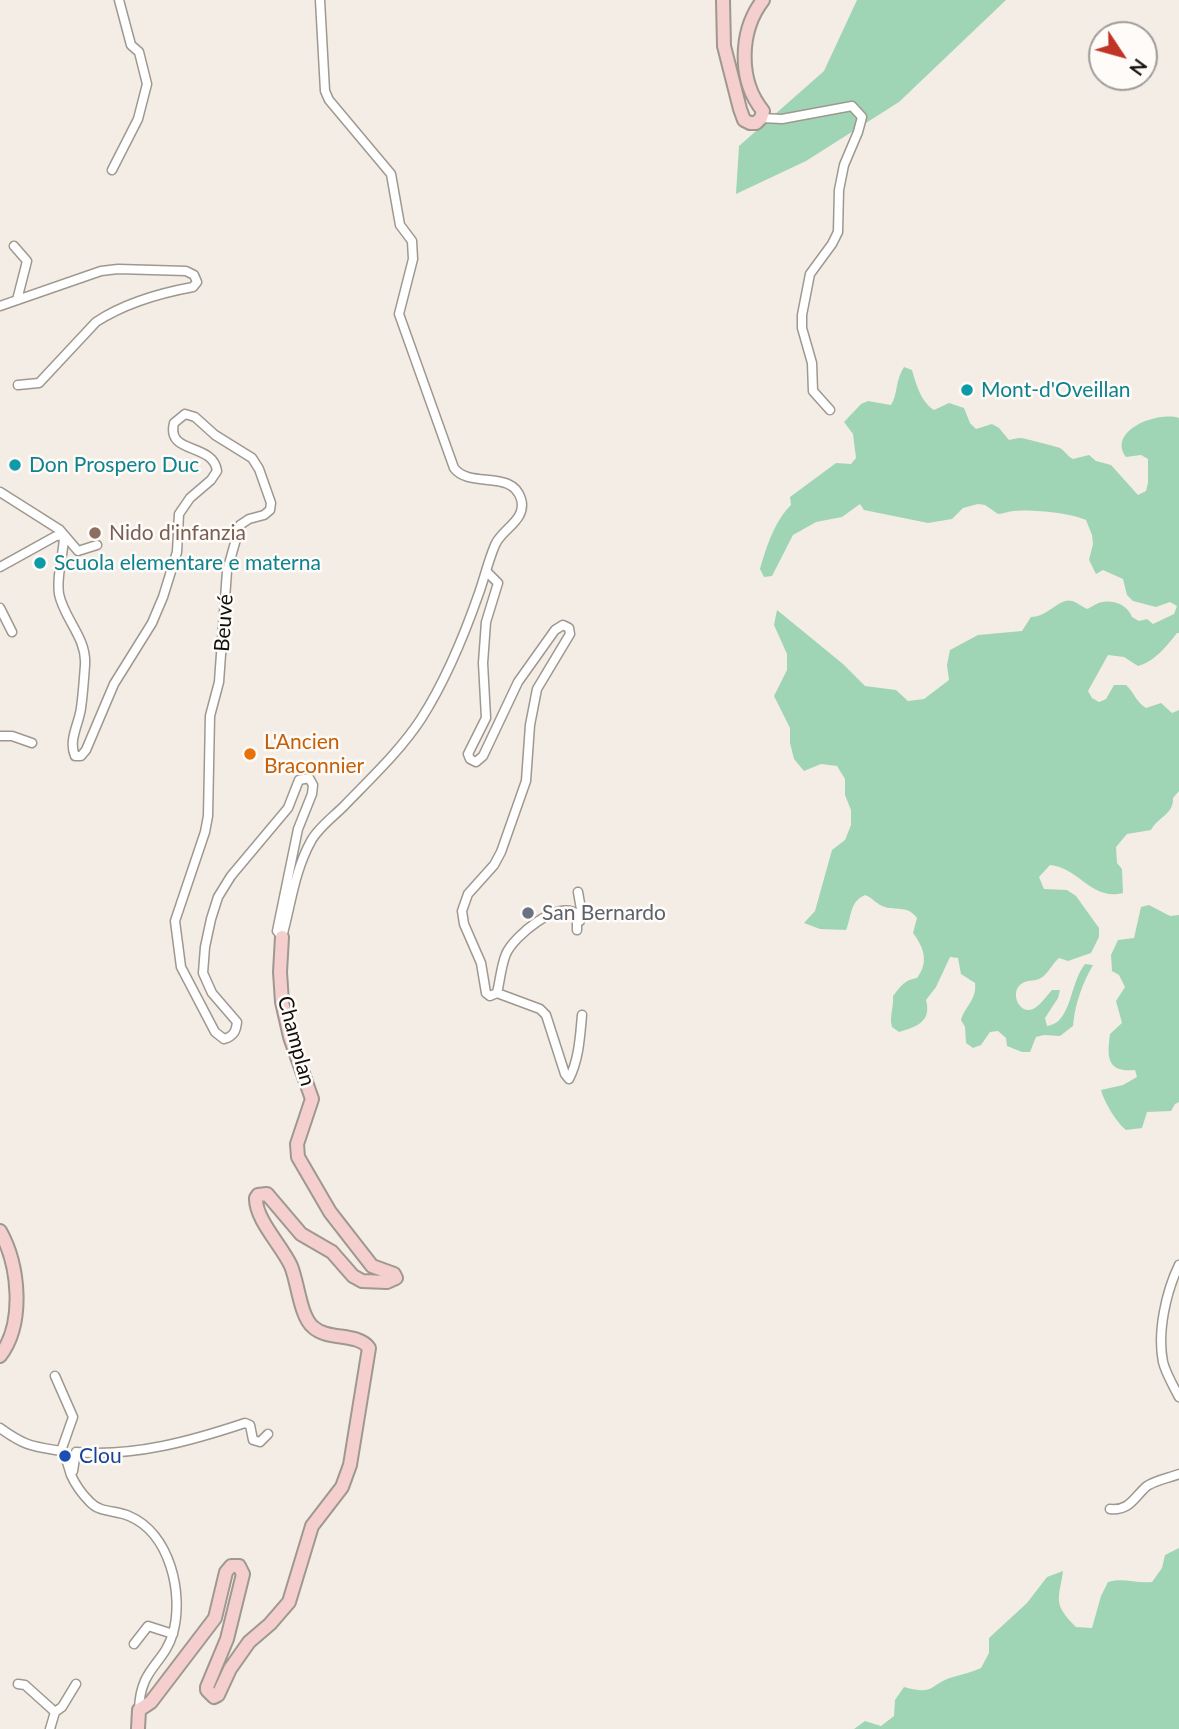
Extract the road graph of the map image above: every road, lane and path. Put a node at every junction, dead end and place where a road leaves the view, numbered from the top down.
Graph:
1 (119, 0) edge
2 (320, 0) edge
3 (723, 0) edge
4 (763, 0) edge
5 (761, 118) junction
6 (112, 170) dead end
7 (14, 246) dead end
8 (17, 300) junction
9 (0, 306) edge
10 (18, 385) dead end
11 (830, 410) dead end
12 (0, 492) edge
13 (64, 535) junction
14 (97, 545) dead end
15 (0, 567) edge
16 (487, 572) junction
17 (0, 607) edge
18 (12, 632) dead end
19 (0, 736) edge
20 (32, 743) dead end
21 (578, 892) dead end
22 (282, 937) junction
23 (497, 993) junction
24 (582, 1015) dead end
25 (0, 1230) edge
26 (1179, 1265) edge
27 (0, 1356) edge
28 (55, 1376) dead end
29 (1179, 1397) edge
30 (0, 1428) edge
31 (268, 1434) dead end
32 (61, 1451) junction
33 (1179, 1474) edge
34 (72, 1478) junction
35 (1111, 1509) dead end
36 (173, 1634) junction
37 (134, 1644) dead end
38 (18, 1684) dead end
39 (76, 1684) dead end
40 (139, 1710) junction
41 (55, 1712) junction
42 (50, 1729) edge
43 (138, 1729) edge

1 - 6 street
2 - 16 street
3 - 5 street
4 - 5 street
5 - 11 street
7 - 8 street
8 - 9 street
8 - 10 street
12 - 13 street
13 - 14 street
13 - 15 street
13 - 22 street, Beuvé
16 - 22 street
16 - 23 street
17 - 18 street
19 - 20 street
21 - 23 street
22 - 40 street, Champlan
23 - 24 street
25 - 27 street
26 - 29 street
28 - 32 street
30 - 32 street
31 - 34 street
32 - 34 street
33 - 35 street
34 - 36 street
36 - 37 street
36 - 40 street
38 - 41 street
39 - 41 street
40 - 43 street
41 - 42 street

